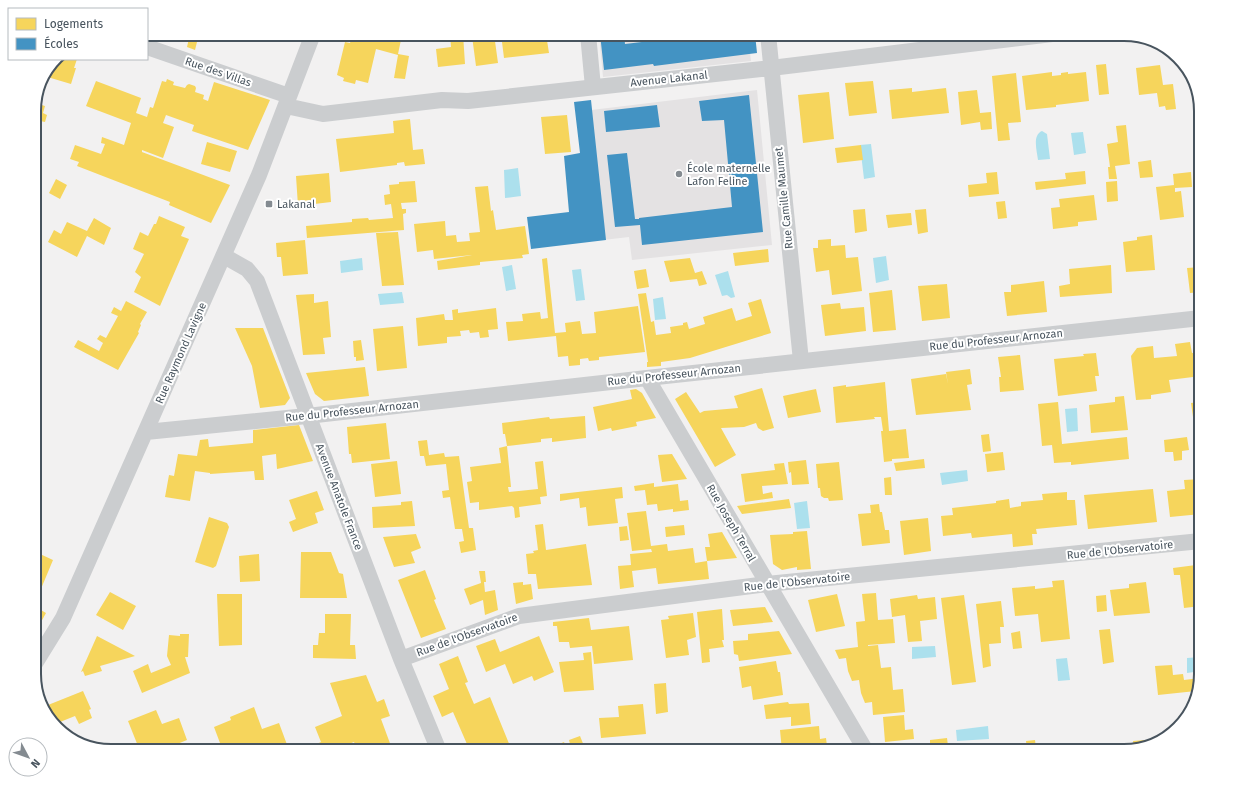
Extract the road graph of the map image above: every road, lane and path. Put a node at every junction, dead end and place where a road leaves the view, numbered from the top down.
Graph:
1 (310, 41) edge
2 (589, 41) edge
3 (769, 41) edge
4 (994, 41) edge
5 (148, 47) edge
6 (771, 68) junction
7 (593, 87) junction
8 (287, 101) junction
9 (224, 256) junction
10 (1194, 319) edge
11 (801, 361) junction
12 (647, 378) junction
13 (307, 416) junction
14 (146, 432) junction
15 (1194, 542) edge
16 (767, 584) junction
17 (41, 654) edge
18 (401, 660) junction
19 (436, 744) edge
20 (862, 744) edge

1 - 8 street, Rue Raymond Lavigne
2 - 7 street
3 - 6 street, Rue Camille Maumet
4 - 6 street, Avenue Lakanal
5 - 8 street, Rue des Villas
6 - 7 street, Avenue Lakanal
6 - 11 street, Rue Camille Maumet
7 - 8 street, Avenue Lakanal
8 - 9 street, Rue Raymond Lavigne
9 - 13 street, Avenue Anatole France
9 - 14 street, Rue Raymond Lavigne
10 - 11 street, Rue du Professeur Arnozan
11 - 12 street, Rue du Professeur Arnozan
12 - 13 street, Rue du Professeur Arnozan
12 - 16 street, Rue Joseph Terral
13 - 14 street, Rue du Professeur Arnozan
13 - 18 street, Avenue Anatole France
14 - 17 street, Rue Raymond Lavigne
15 - 16 street, Rue de l'Observatoire
16 - 18 street, Rue de l'Observatoire
16 - 20 street, Rue Joseph Terral
18 - 19 street, Avenue Anatole France

